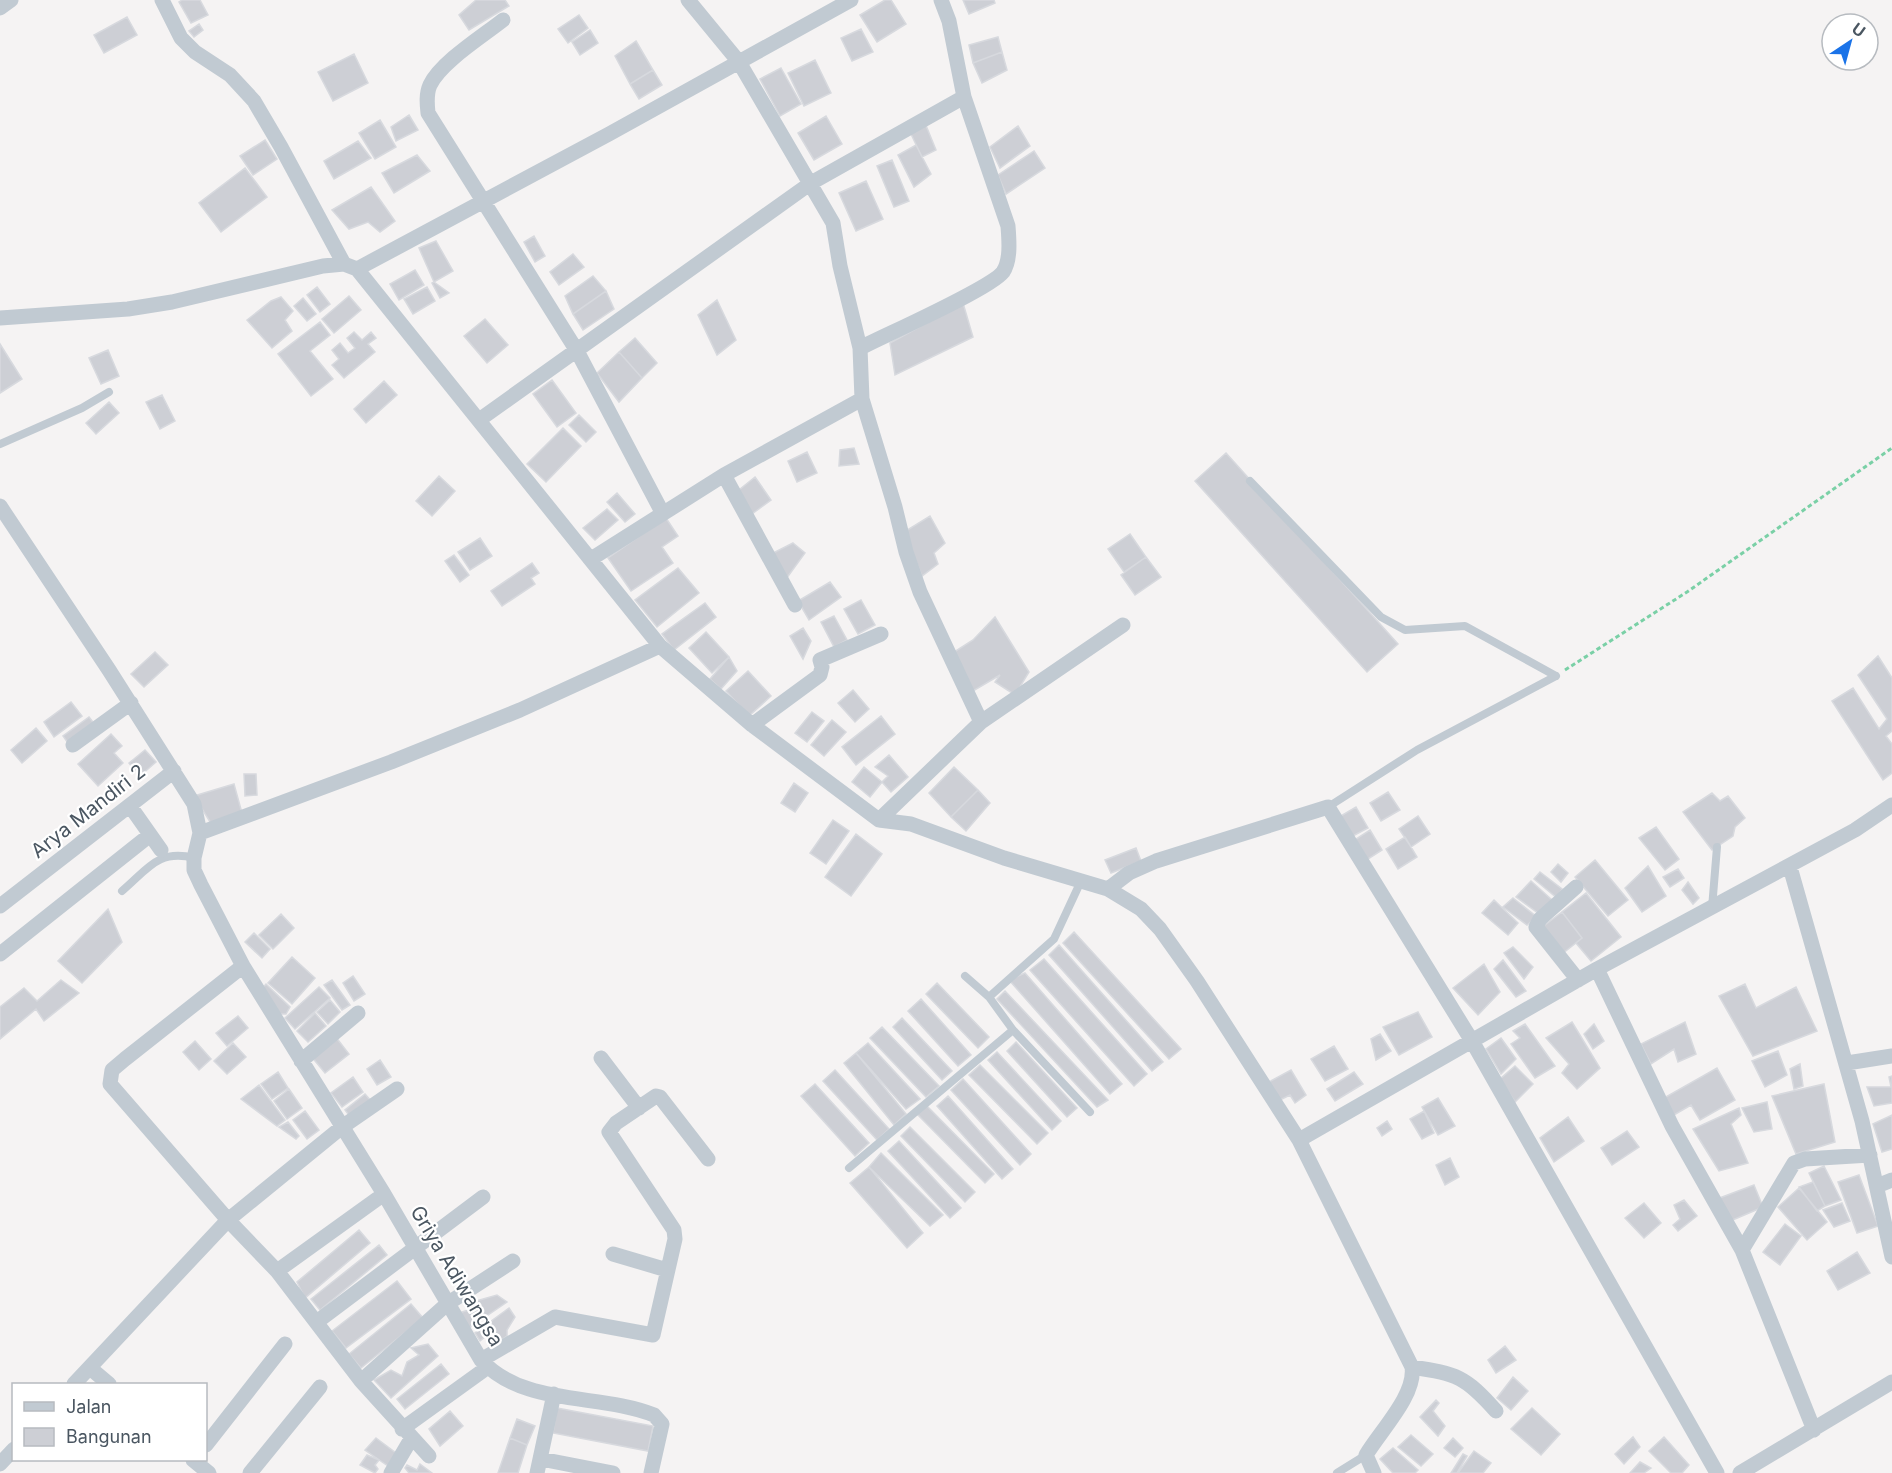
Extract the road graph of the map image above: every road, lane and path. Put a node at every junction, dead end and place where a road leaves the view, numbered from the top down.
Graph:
1 (11, 0) edge
2 (162, 0) edge
3 (688, 0) edge
4 (851, 0) edge
5 (941, 0) edge
6 (0, 8) edge
7 (503, 20) dead end
8 (739, 62) junction
9 (964, 97) junction
10 (812, 183) junction
11 (485, 201) junction
12 (350, 267) junction
13 (0, 318) edge
14 (860, 348) junction
15 (577, 351) junction
16 (109, 392) dead end
17 (862, 399) junction
18 (479, 420) junction
19 (0, 444) edge
20 (1892, 448) edge
21 (724, 475) junction
22 (1250, 481) dead end
23 (0, 506) edge
24 (662, 512) junction
25 (591, 559) junction
26 (795, 605) dead end
27 (1123, 625) dead end
28 (881, 634) dead end
29 (660, 646) junction
30 (1556, 675) junction
31 (131, 703) junction
32 (981, 722) junction
33 (752, 725) junction
34 (73, 745) dead end
35 (174, 771) junction
36 (1892, 805) edge
37 (129, 806) junction
38 (1328, 807) junction
39 (879, 820) junction
40 (200, 833) junction
41 (150, 835) junction
42 (1717, 847) dead end
43 (161, 850) dead end
44 (194, 858) junction
45 (1790, 867) junction
46 (1082, 879) junction
47 (1576, 887) dead end
48 (1108, 889) junction
49 (122, 891) dead end
50 (0, 906) edge
51 (1712, 908) junction
52 (0, 954) edge
53 (243, 966) junction
54 (1597, 969) junction
55 (965, 976) dead end
56 (1578, 980) junction
57 (989, 997) junction
58 (358, 1013) dead end
59 (1013, 1030) junction
60 (1472, 1041) junction
61 (1892, 1056) edge
62 (601, 1058) dead end
63 (301, 1061) junction
64 (1847, 1063) junction
65 (397, 1089) dead end
66 (639, 1107) junction
67 (1090, 1112) dead end
68 (342, 1127) junction
69 (1299, 1140) junction
70 (1870, 1155) junction
71 (708, 1159) dead end
72 (849, 1168) dead end
73 (1892, 1180) edge
74 (1876, 1186) junction
75 (384, 1194) junction
76 (483, 1197) dead end
77 (228, 1220) junction
78 (413, 1247) junction
79 (1742, 1250) junction
80 (613, 1254) dead end
81 (1892, 1257) edge
82 (513, 1261) dead end
83 (667, 1270) junction
84 (277, 1271) junction
85 (447, 1304) junction
86 (318, 1321) junction
87 (285, 1344) dead end
88 (485, 1363) junction
89 (1412, 1367) junction
90 (90, 1368) junction
91 (362, 1382) junction
92 (1892, 1382) edge
93 (75, 1383) edge
94 (108, 1383) edge
95 (320, 1387) dead end
96 (554, 1394) junction
97 (1496, 1411) dead end
98 (1814, 1430) junction
99 (407, 1434) junction
100 (207, 1444) edge
101 (12, 1451) edge
102 (1366, 1455) junction
103 (429, 1456) dead end
104 (195, 1461) edge
105 (0, 1464) edge
106 (539, 1466) edge
107 (208, 1473) edge
108 (250, 1473) edge
109 (391, 1473) edge
110 (613, 1473) edge
111 (651, 1473) edge
112 (1337, 1473) edge
113 (1374, 1473) edge
114 (1717, 1473) edge
115 (1740, 1473) edge

1 - 6 street
2 - 12 street
3 - 8 street
4 - 8 street
5 - 9 street
7 - 11 street
8 - 10 street
8 - 11 street
9 - 10 street
9 - 14 street
10 - 14 street
10 - 15 street
11 - 12 street
11 - 15 street
12 - 13 street
12 - 18 street
14 - 17 street
15 - 18 street
15 - 24 street
16 - 19 lane
17 - 21 street
17 - 32 street
18 - 25 street
20 - 30 path
21 - 24 street
21 - 26 street
22 - 30 lane
23 - 31 street
24 - 25 street
25 - 29 street
27 - 32 street
28 - 33 street
29 - 33 street
29 - 40 street
30 - 38 lane
31 - 34 street
31 - 35 street
32 - 39 street
33 - 39 street
35 - 37 street, Arya Mandiri 2
35 - 40 street
36 - 45 street
37 - 41 street
37 - 50 street, Arya Mandiri 2
38 - 48 street
38 - 60 street
39 - 46 street
40 - 44 street
41 - 43 street
41 - 52 street
42 - 51 lane
44 - 49 lane
44 - 53 street, Griya Adiwangsa
45 - 51 street
45 - 64 street
46 - 48 street
46 - 57 lane
47 - 56 street
48 - 69 street
51 - 54 street
53 - 63 street, Griya Adiwangsa
53 - 77 street
54 - 56 street
54 - 79 street
55 - 57 lane
56 - 60 street
57 - 59 lane
58 - 63 street
59 - 67 lane
59 - 72 lane
60 - 69 street
60 - 114 street
61 - 64 street
62 - 66 street
63 - 68 street, Griya Adiwangsa
64 - 70 street
65 - 68 street
66 - 71 street
66 - 83 street
68 - 75 street, Griya Adiwangsa
68 - 77 street
69 - 89 street
70 - 74 street
70 - 79 street
73 - 74 street
74 - 81 street
75 - 78 street, Griya Adiwangsa
75 - 84 street
76 - 78 street
77 - 84 street
77 - 90 street
78 - 85 street, Griya Adiwangsa
78 - 86 street
79 - 98 street
80 - 83 street
82 - 85 street
83 - 88 street
84 - 86 street
85 - 88 street, Griya Adiwangsa
85 - 91 street
86 - 91 street
87 - 100 street
88 - 96 street, Griya Adiwangsa
88 - 99 street
89 - 97 street
89 - 102 street
90 - 93 street
90 - 94 street
91 - 99 street
92 - 98 street
95 - 108 street
96 - 106 street
96 - 111 street, Griya Adiwangsa
98 - 115 street
99 - 103 street
99 - 109 street
101 - 105 street
102 - 112 lane
102 - 113 street
104 - 107 street
106 - 110 street

